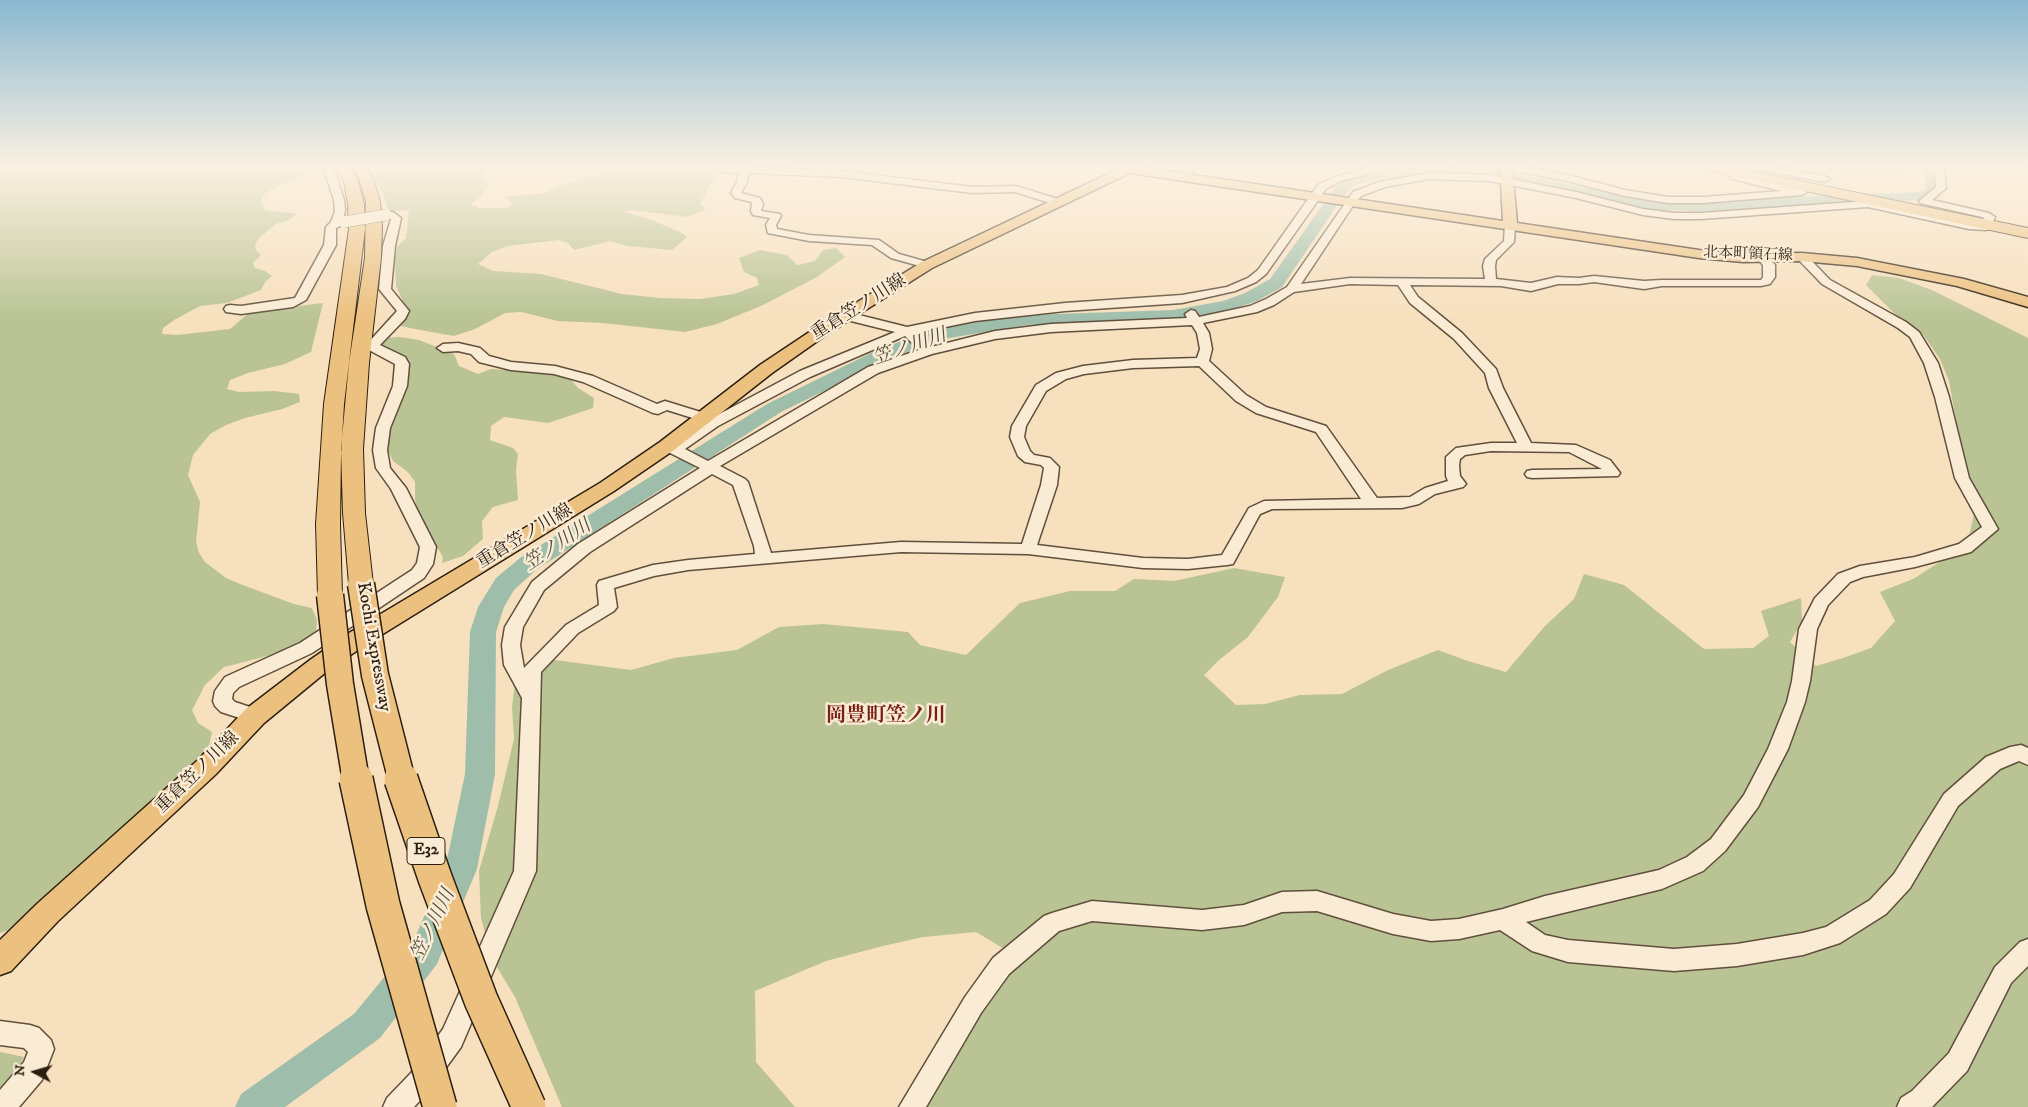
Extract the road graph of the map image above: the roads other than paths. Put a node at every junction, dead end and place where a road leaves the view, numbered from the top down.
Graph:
1 (340, 218) edge
2 (357, 218) edge
3 (371, 218) edge
4 (374, 218) edge
5 (396, 218) edge
6 (775, 218) edge
7 (1025, 218) edge
8 (1300, 218) edge
9 (1339, 218) edge
10 (1454, 218) edge
11 (1510, 218) edge
12 (1931, 218) edge
13 (1968, 218) edge
14 (1990, 218) edge
15 (1989, 222) junction
16 (340, 223) junction
17 (1510, 226) junction
18 (2028, 228) edge
19 (2028, 233) edge
20 (1802, 257) junction
21 (1762, 258) junction
22 (927, 265) junction
23 (1401, 281) junction
24 (1491, 283) junction
25 (1291, 288) junction
26 (1183, 300) junction
27 (2028, 302) edge
28 (230, 309) dead end
29 (356, 314) junction
30 (847, 316) junction
31 (1194, 319) junction
32 (908, 332) junction
33 (443, 348) dead end
34 (927, 350) junction
35 (350, 359) junction
36 (1202, 362) junction
37 (702, 417) junction
38 (1526, 447) junction
39 (674, 449) junction
40 (708, 467) junction
41 (1532, 474) dead end
42 (1372, 503) junction
43 (1028, 549) junction
44 (763, 557) junction
45 (531, 698) junction
46 (255, 716) junction
47 (2028, 757) edge
48 (1503, 920) junction
49 (2028, 950) edge
50 (0, 961) edge
51 (0, 1034) edge
52 (2, 1107) edge
53 (396, 1107) edge
54 (440, 1107) edge
55 (528, 1107) edge
56 (912, 1107) edge
57 (1910, 1107) edge

1 - 16 street
2 - 29 highway, Kochi Expressway / E32
3 - 16 street, bridge
4 - 29 highway, Kochi Expressway / E32
5 - 46 street, bridge
6 - 22 street
7 - 22 main road, 重倉笠ノ川線
8 - 26 street
9 - 25 street
10 - 17 main road, 北本町領石線
11 - 17 main road
12 - 15 street
13 - 15 highway
14 - 15 street
15 - 18 highway
15 - 19 highway
16 - 28 street
17 - 21 main road, 北本町領石線
17 - 24 street
20 - 21 main road, 北本町領石線
20 - 27 main road, 北本町領石線
20 - 48 street
21 - 24 street
22 - 30 main road, 重倉笠ノ川線
23 - 24 street
23 - 25 street
23 - 38 street
25 - 31 street
26 - 31 street
26 - 32 street
29 - 35 highway, Kochi Expressway / E32
30 - 32 street
30 - 37 main road, 重倉笠ノ川線
31 - 34 street
31 - 36 street
32 - 34 street
32 - 39 street
33 - 37 street
34 - 40 street
35 - 54 highway, Kochi Expressway / E32, bridge
35 - 55 highway, Kochi Expressway / E32, bridge
36 - 42 street
36 - 43 street
37 - 39 main road, 重倉笠ノ川線
38 - 41 street
38 - 42 street
39 - 40 street
39 - 46 main road, 重倉笠ノ川線
40 - 44 street
40 - 45 street
42 - 43 street
43 - 44 street
44 - 45 street
45 - 53 street
46 - 50 main road, 重倉笠ノ川線
47 - 48 street
48 - 56 street
49 - 57 street
51 - 52 street

